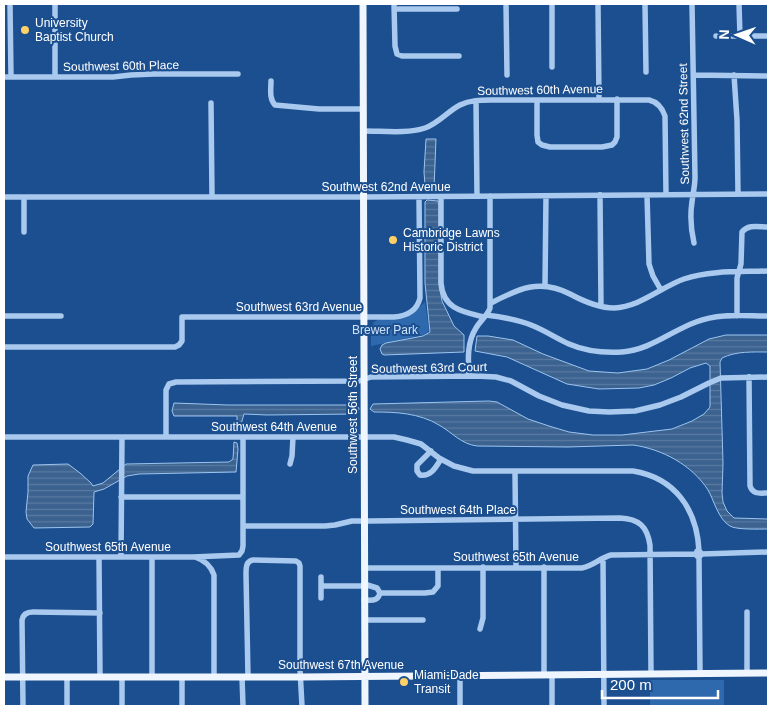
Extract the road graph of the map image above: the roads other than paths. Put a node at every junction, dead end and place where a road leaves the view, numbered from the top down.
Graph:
1 (10, 4) edge
2 (55, 4) edge
3 (363, 4) edge
4 (506, 4) edge
5 (552, 4) edge
6 (598, 4) edge
7 (645, 4) edge
8 (692, 4) edge
9 (739, 4) edge
10 (394, 6) edge
11 (458, 9) dead end
12 (716, 36) dead end
13 (740, 36) junction
14 (768, 36) edge
15 (459, 56) dead end
16 (552, 67) dead end
17 (646, 72) dead end
18 (238, 74) dead end
19 (507, 75) dead end
20 (694, 75) junction
21 (734, 76) junction
22 (768, 76) edge
23 (4, 77) edge
24 (11, 77) junction
25 (55, 77) junction
26 (271, 81) dead end
27 (599, 99) junction
28 (617, 99) junction
29 (537, 100) junction
30 (476, 101) junction
31 (211, 103) dead end
32 (364, 109) junction
33 (364, 131) junction
34 (693, 194) junction
35 (738, 194) junction
36 (768, 194) edge
37 (600, 195) junction
38 (647, 195) junction
39 (666, 195) junction
40 (477, 196) junction
41 (490, 196) junction
42 (546, 196) junction
43 (4, 197) edge
44 (364, 197) junction
45 (419, 197) junction
46 (441, 197) junction
47 (24, 198) junction
48 (212, 198) junction
49 (768, 227) edge
50 (24, 232) dead end
51 (694, 243) dead end
52 (739, 271) junction
53 (768, 271) edge
54 (545, 286) junction
55 (661, 290) junction
56 (490, 303) junction
57 (601, 306) junction
58 (4, 316) edge
59 (61, 316) dead end
60 (485, 316) junction
61 (737, 316) junction
62 (768, 316) edge
63 (364, 317) junction
64 (4, 347) edge
65 (469, 376) junction
66 (748, 377) junction
67 (768, 377) edge
68 (364, 380) junction
69 (4, 437) edge
70 (122, 437) junction
71 (166, 437) junction
72 (243, 437) junction
73 (293, 437) junction
74 (364, 437) junction
75 (430, 451) junction
76 (441, 459) junction
77 (290, 464) dead end
78 (515, 472) junction
79 (768, 493) edge
80 (121, 496) junction
81 (243, 497) junction
82 (516, 520) junction
83 (364, 521) junction
84 (243, 526) junction
85 (768, 552) edge
86 (651, 554) junction
87 (699, 554) junction
88 (4, 557) edge
89 (100, 557) junction
90 (121, 557) junction
91 (152, 557) junction
92 (193, 557) junction
93 (603, 558) junction
94 (516, 567) junction
95 (544, 567) junction
96 (364, 568) junction
97 (438, 568) junction
98 (483, 568) junction
99 (321, 577) dead end
100 (364, 585) junction
101 (321, 586) junction
102 (380, 594) junction
103 (320, 598) dead end
104 (364, 600) junction
105 (747, 612) dead end
106 (100, 613) junction
107 (364, 620) junction
108 (422, 620) dead end
109 (480, 629) dead end
110 (700, 673) junction
111 (747, 673) junction
112 (768, 673) edge
113 (604, 674) junction
114 (652, 674) junction
115 (544, 675) junction
116 (552, 675) junction
117 (364, 676) junction
118 (460, 676) junction
119 (4, 677) edge
120 (23, 677) junction
121 (67, 677) junction
122 (100, 677) junction
123 (122, 677) junction
124 (152, 677) junction
125 (182, 677) junction
126 (214, 677) junction
127 (245, 677) junction
128 (301, 677) junction
129 (23, 706) edge
130 (67, 706) edge
131 (122, 706) edge
132 (182, 706) edge
133 (242, 706) edge
134 (302, 706) edge
135 (365, 706) edge
136 (460, 706) edge
137 (552, 706) edge
138 (604, 706) edge

1 - 24 street
2 - 25 street
3 - 32 main road, Southwest 56th Street
4 - 19 street
5 - 16 street
6 - 27 street
7 - 17 street
8 - 20 street, Southwest 62nd Street
9 - 13 street
10 - 11 street
10 - 15 street
12 - 13 street
13 - 14 street
18 - 25 street, Southwest 60th Place
20 - 21 street
20 - 34 street, Southwest 62nd Street
21 - 22 street
21 - 35 street
23 - 24 street, Southwest 60th Place
24 - 25 street, Southwest 60th Place
26 - 32 street
27 - 28 street, Southwest 60th Avenue
27 - 29 street, Southwest 60th Avenue
28 - 29 street
28 - 39 street, Southwest 60th Avenue
29 - 30 street, Southwest 60th Avenue
30 - 33 street, Southwest 60th Avenue
30 - 40 street
31 - 48 street
32 - 33 main road, Southwest 56th Street
33 - 44 main road, Southwest 56th Street
34 - 35 street, Southwest 62nd Avenue
34 - 39 street, Southwest 62nd Avenue
34 - 51 street, Southwest 62nd Street
35 - 36 street, Southwest 62nd Avenue
37 - 38 street, Southwest 62nd Avenue
37 - 42 street, Southwest 62nd Avenue
37 - 57 street
38 - 39 street, Southwest 62nd Avenue
38 - 55 street
40 - 41 street, Southwest 62nd Avenue
40 - 46 street, Southwest 62nd Avenue
41 - 42 street, Southwest 62nd Avenue
41 - 56 street
42 - 54 street
43 - 47 street, Southwest 62nd Avenue
44 - 45 street, Southwest 62nd Avenue
44 - 48 street, Southwest 62nd Avenue
44 - 63 main road, Southwest 56th Street
45 - 46 street, Southwest 62nd Avenue
45 - 63 street, Southwest 63rd Avenue
46 - 60 street
47 - 48 street, Southwest 62nd Avenue
47 - 50 street
49 - 52 street
52 - 53 street
52 - 55 street
52 - 61 street
54 - 56 street
54 - 57 street
55 - 57 street
56 - 60 street
58 - 59 street
60 - 61 street
60 - 65 street
61 - 62 street
63 - 64 street, Southwest 63rd Avenue
63 - 68 main road, Southwest 56th Street
65 - 66 street, Southwest 63rd Court
65 - 68 street, Southwest 63rd Court
66 - 67 street, Southwest 63rd Court
66 - 79 street
68 - 71 street, Southwest 63rd Court
68 - 74 main road, Southwest 56th Street
69 - 70 street, Southwest 64th Avenue
70 - 71 street, Southwest 64th Avenue
70 - 80 street
71 - 72 street, Southwest 64th Avenue
72 - 73 street, Southwest 64th Avenue
72 - 81 street
73 - 74 street, Southwest 64th Avenue
73 - 77 street
74 - 75 street, Southwest 64th Avenue
74 - 83 main road, Southwest 56th Street
75 - 76 street, Southwest 64th Avenue
75 - 76 street
76 - 78 street, Southwest 64th Avenue
78 - 82 street
78 - 87 street, Southwest 64th Avenue
80 - 81 street
80 - 90 street
81 - 84 street
82 - 83 street, Southwest 64th Place
82 - 86 street, Southwest 64th Place
82 - 94 street
83 - 84 street, Southwest 64th Place
83 - 96 main road, Southwest 56th Street
84 - 92 street, Southwest 65th Avenue
85 - 87 street, Southwest 65th Avenue
86 - 87 street, Southwest 65th Avenue
86 - 93 street, Southwest 65th Avenue
86 - 114 street, Southwest 64th Place
87 - 110 street, Southwest 64th Avenue
88 - 89 street, Southwest 65th Avenue
89 - 90 street, Southwest 65th Avenue
89 - 106 street
90 - 91 street, Southwest 65th Avenue
91 - 92 street, Southwest 65th Avenue
91 - 124 street
92 - 126 street
93 - 95 street, Southwest 65th Avenue
93 - 113 street
94 - 95 street, Southwest 65th Avenue
94 - 98 street, Southwest 65th Avenue
95 - 115 street
96 - 97 street, Southwest 65th Avenue
96 - 100 main road, Southwest 56th Street
97 - 98 street, Southwest 65th Avenue
97 - 102 street
98 - 109 street
99 - 101 street
100 - 101 street
100 - 102 street
100 - 104 main road, Southwest 56th Street
101 - 103 street
102 - 104 street
104 - 107 main road, Southwest 56th Street
105 - 111 street
106 - 120 street
106 - 122 street
107 - 108 street
107 - 117 main road, Southwest 56th Street
110 - 111 main road, Southwest 67th Avenue
110 - 114 main road, Southwest 67th Avenue
111 - 112 main road, Southwest 67th Avenue
113 - 114 main road, Southwest 67th Avenue
113 - 116 main road, Southwest 67th Avenue
113 - 138 street
115 - 116 main road, Southwest 67th Avenue
115 - 118 main road, Southwest 67th Avenue
116 - 137 street
117 - 118 main road, Southwest 67th Avenue
117 - 128 main road, Southwest 67th Avenue
117 - 135 main road, Southwest 56th Street
118 - 136 street
119 - 120 main road, Southwest 67th Avenue
120 - 121 main road, Southwest 67th Avenue
120 - 129 street
121 - 122 main road, Southwest 67th Avenue
121 - 130 street
122 - 123 main road, Southwest 67th Avenue
123 - 124 main road, Southwest 67th Avenue
123 - 131 street
124 - 125 main road, Southwest 67th Avenue
125 - 126 main road, Southwest 67th Avenue
125 - 132 street
126 - 127 main road, Southwest 67th Avenue
127 - 128 main road, Southwest 67th Avenue
127 - 128 street
127 - 133 street
128 - 134 street

